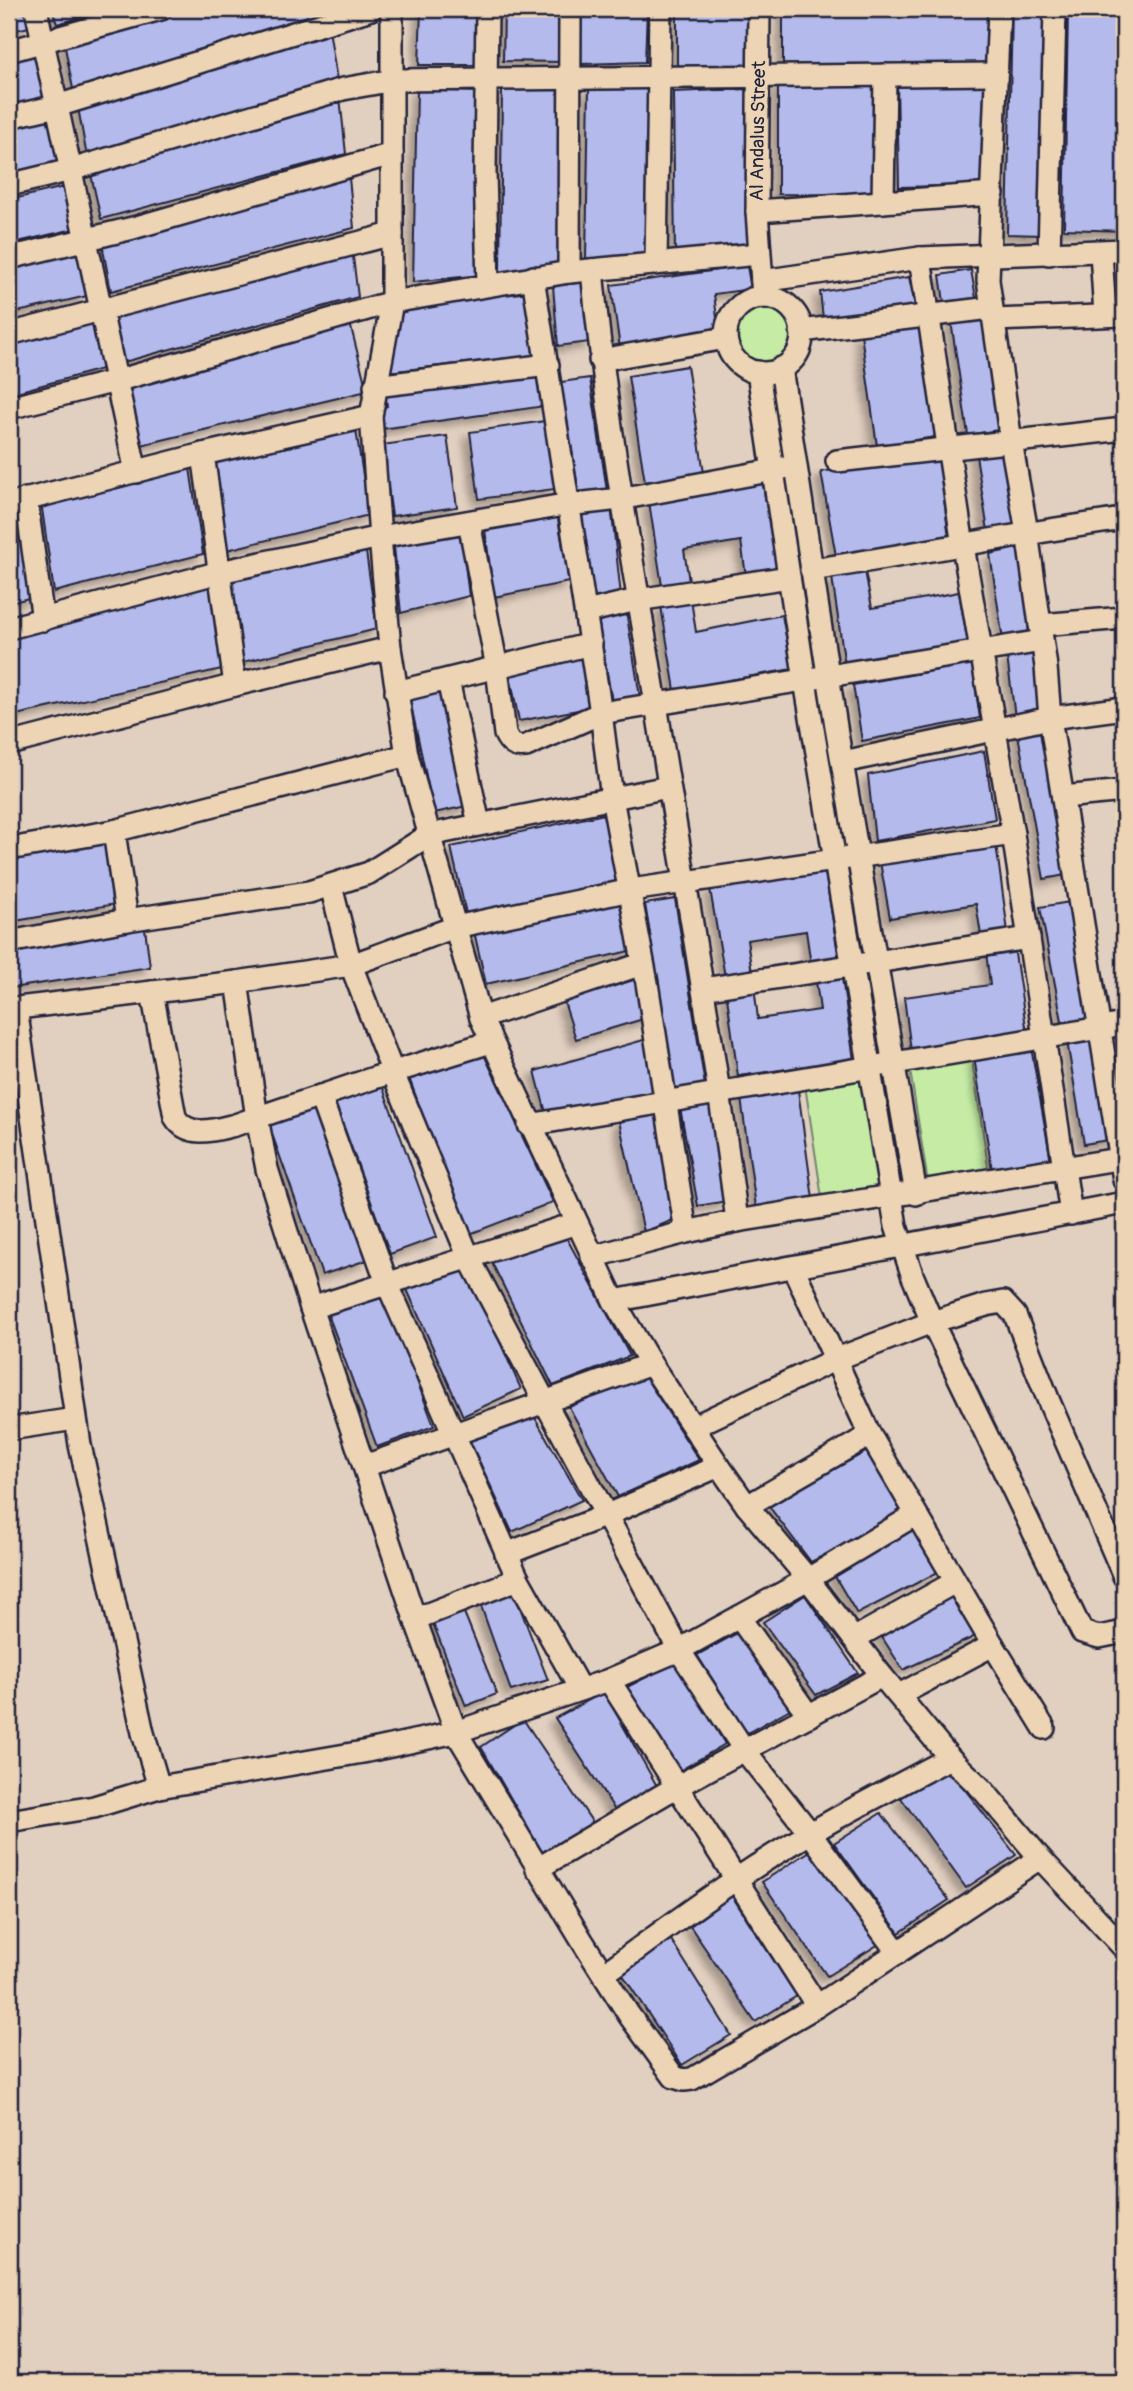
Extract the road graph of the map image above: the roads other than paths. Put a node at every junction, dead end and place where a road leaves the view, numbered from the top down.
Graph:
1 (36, 9) edge
2 (161, 9) edge
3 (371, 9) edge
4 (393, 9) edge
5 (486, 9) edge
6 (570, 9) edge
7 (660, 9) edge
8 (759, 9) edge
9 (999, 9) edge
10 (1055, 9) edge
11 (347, 12) edge
12 (44, 43) junction
13 (9, 51) edge
14 (886, 75) junction
15 (996, 75) junction
16 (758, 77) junction
17 (659, 78) junction
18 (570, 79) junction
19 (394, 80) junction
20 (485, 80) junction
21 (57, 106) junction
22 (9, 117) edge
23 (392, 154) junction
24 (71, 170) junction
25 (9, 185) edge
26 (993, 194) junction
27 (883, 202) junction
28 (757, 211) junction
29 (392, 234) junction
30 (86, 239) junction
31 (1124, 250) edge
32 (1101, 252) junction
33 (759, 254) junction
34 (1049, 254) junction
35 (987, 255) junction
36 (9, 258) edge
37 (920, 258) junction
38 (656, 263) junction
39 (592, 270) junction
40 (569, 272) junction
41 (533, 277) junction
42 (488, 285) junction
43 (762, 289) junction
44 (392, 302) junction
45 (101, 310) junction
46 (993, 314) junction
47 (1114, 315) edge
48 (928, 316) junction
49 (801, 331) junction
50 (9, 334) edge
51 (726, 338) junction
52 (600, 360) junction
53 (548, 365) junction
54 (781, 369) junction
55 (758, 372) junction
56 (117, 381) junction
57 (374, 386) junction
58 (9, 408) edge
59 (371, 416) junction
60 (1124, 429) edge
61 (1011, 442) junction
62 (948, 448) junction
63 (202, 454) junction
64 (837, 461) dead end
65 (796, 466) junction
66 (771, 470) junction
67 (136, 472) junction
68 (620, 499) junction
69 (17, 501) edge
70 (570, 505) junction
71 (1124, 519) edge
72 (468, 522) junction
73 (1027, 532) junction
74 (380, 537) junction
75 (963, 546) junction
76 (811, 570) junction
77 (220, 572) junction
78 (789, 577) junction
79 (637, 600) junction
80 (586, 611) junction
81 (1124, 618) edge
82 (43, 620) junction
83 (9, 628) edge
84 (1041, 633) junction
85 (591, 644) junction
86 (390, 648) junction
87 (982, 653) junction
88 (496, 668) junction
89 (828, 677) junction
90 (448, 680) junction
91 (806, 681) junction
92 (234, 685) junction
93 (396, 692) junction
94 (656, 703) junction
95 (1124, 708) edge
96 (601, 713) junction
97 (1050, 718) junction
98 (995, 730) junction
99 (9, 744) edge
100 (407, 755) junction
101 (843, 762) junction
102 (668, 787) junction
103 (1124, 791) edge
104 (1063, 797) junction
105 (612, 798) junction
106 (479, 824) junction
107 (114, 831) junction
108 (1013, 834) junction
109 (429, 835) junction
110 (9, 849) edge
111 (859, 857) junction
112 (835, 859) junction
113 (685, 883) junction
114 (331, 886) junction
115 (631, 890) junction
116 (127, 920) junction
117 (455, 927) junction
118 (1030, 938) junction
119 (9, 942) edge
120 (876, 962) junction
121 (642, 964) junction
122 (351, 965) junction
123 (853, 965) junction
124 (237, 982) junction
125 (703, 989) junction
126 (152, 992) junction
127 (12, 1008) edge
128 (481, 1018) junction
129 (1124, 1024) edge
130 (1100, 1027) junction
131 (1045, 1037) junction
132 (491, 1042) junction
133 (895, 1062) junction
134 (869, 1066) junction
135 (393, 1073) junction
136 (721, 1092) junction
137 (320, 1096) junction
138 (665, 1101) junction
139 (257, 1118) junction
140 (529, 1125) junction
141 (1123, 1158) edge
142 (1064, 1167) junction
143 (1124, 1181) edge
144 (916, 1194) junction
145 (891, 1197) junction
146 (1124, 1203) edge
147 (1071, 1214) junction
148 (737, 1221) junction
149 (577, 1223) junction
150 (686, 1232) junction
151 (902, 1246) junction
152 (592, 1257) junction
153 (469, 1258) junction
154 (793, 1267) junction
155 (387, 1283) junction
156 (614, 1301) junction
157 (311, 1308) junction
158 (933, 1322) junction
159 (834, 1360) junction
160 (651, 1364) junction
161 (545, 1402) junction
162 (75, 1419) junction
163 (692, 1427) junction
164 (9, 1429) edge
165 (454, 1434) junction
166 (870, 1435) junction
167 (365, 1466) junction
168 (719, 1466) junction
169 (747, 1506) junction
170 (607, 1515) junction
171 (915, 1515) junction
172 (506, 1554) junction
173 (1124, 1576) edge
174 (518, 1579) junction
175 (808, 1579) junction
176 (955, 1582) junction
177 (739, 1617) junction
178 (415, 1619) junction
179 (1124, 1632) edge
180 (855, 1638) junction
181 (993, 1645) junction
182 (679, 1650) junction
183 (882, 1676) junction
184 (609, 1680) junction
185 (580, 1689) junction
186 (898, 1695) junction
187 (809, 1716) junction
188 (1044, 1728) dead end
189 (456, 1732) junction
190 (745, 1751) junction
191 (950, 1758) junction
192 (159, 1787) junction
193 (676, 1787) junction
194 (9, 1821) edge
195 (811, 1834) junction
196 (1040, 1858) junction
197 (537, 1869) junction
198 (736, 1880) junction
199 (1124, 1948) edge
200 (898, 1953) junction
201 (604, 1974) junction
202 (817, 2006) junction

1 - 12 street
2 - 12 street
3 - 11 street
4 - 19 street
5 - 20 street
6 - 18 street
7 - 17 street
8 - 16 street, Al Andalus Street
9 - 15 street
10 - 34 street
11 - 21 street
12 - 13 street
12 - 21 street
14 - 15 street
14 - 16 street
14 - 27 street
15 - 26 street
16 - 17 street
16 - 28 street, Al Andalus Street
17 - 18 street
17 - 38 street
18 - 20 street
18 - 40 street
19 - 20 street
19 - 23 street
19 - 24 street
20 - 42 street
21 - 22 street
21 - 24 street
23 - 29 street
23 - 30 street
24 - 25 street
24 - 30 street
26 - 27 street
26 - 35 street
27 - 28 street
28 - 33 street, Al Andalus Street
29 - 44 street
29 - 45 street
30 - 36 street
30 - 45 street
31 - 32 street
32 - 34 street
32 - 47 street
33 - 38 street
33 - 43 street, Al Andalus Street
34 - 35 street
35 - 37 street
35 - 46 street
37 - 43 street
37 - 48 street
38 - 39 street
39 - 40 street
39 - 52 street
40 - 41 street
41 - 42 street
41 - 53 street
42 - 44 street
43 - 49 street
43 - 51 street
44 - 56 street
44 - 57 street
45 - 50 street
45 - 56 street
46 - 47 street
46 - 48 street
46 - 61 street
48 - 49 street
48 - 62 street
49 - 54 street
51 - 52 street
51 - 55 street
52 - 68 street
53 - 57 street
53 - 70 street
54 - 55 street
54 - 65 street
55 - 66 street
56 - 58 street
56 - 67 street
57 - 59 street
59 - 63 street
59 - 74 street
60 - 61 street
61 - 62 street
61 - 73 street
62 - 64 street
62 - 75 street
63 - 67 street
63 - 77 street
65 - 66 street
65 - 76 street
66 - 68 street
66 - 78 street
67 - 69 street
68 - 70 street
68 - 79 street
69 - 82 street
70 - 72 street
70 - 80 street
71 - 73 street
72 - 74 street
72 - 88 street
73 - 75 street
73 - 84 street
74 - 77 street
74 - 86 street
75 - 76 street
75 - 87 street
76 - 89 street
77 - 82 street
77 - 92 street
78 - 79 street
78 - 91 street
79 - 80 street
79 - 94 street
80 - 85 street
81 - 84 street
82 - 83 street
84 - 87 street
84 - 97 street
85 - 88 street
85 - 96 street
86 - 92 street
86 - 93 street
87 - 89 street
87 - 98 street
88 - 90 street
88 - 96 street
89 - 91 street
89 - 101 street
90 - 93 street
90 - 106 street
91 - 94 street
91 - 112 street
92 - 99 street
93 - 100 street
94 - 96 street
94 - 102 street
95 - 97 street
96 - 105 street
97 - 98 street
97 - 104 street
98 - 101 street
98 - 108 street
100 - 107 street
100 - 109 street
101 - 111 street
102 - 105 street
102 - 113 street
103 - 104 street
104 - 130 street
105 - 106 street
105 - 115 street
106 - 109 street
107 - 110 street
107 - 116 street
108 - 111 street
108 - 118 street
109 - 114 street
109 - 117 street
111 - 112 street
111 - 120 street
112 - 113 street
112 - 123 street
113 - 115 street
113 - 125 street
114 - 116 street
114 - 122 street
115 - 117 street
115 - 121 street
116 - 119 street
117 - 122 street
117 - 128 street
118 - 120 street
118 - 131 street
120 - 123 street
120 - 133 street
121 - 128 street
121 - 138 street
122 - 124 street
122 - 135 street
123 - 125 street
123 - 134 street
124 - 126 street
124 - 139 street
125 - 136 street
126 - 127 street
126 - 139 street
127 - 162 street
128 - 132 street
129 - 130 street
130 - 131 street
130 - 141 street
131 - 133 street
131 - 142 street
132 - 135 street
132 - 140 street
133 - 134 street
133 - 144 street
134 - 136 street
134 - 145 street
135 - 137 street
135 - 153 street
136 - 138 street
136 - 148 street
137 - 139 street
137 - 155 street
138 - 140 street
138 - 150 street
139 - 157 street
140 - 149 street
141 - 142 street
141 - 143 street
142 - 144 street
142 - 147 street
144 - 145 street
145 - 148 street
145 - 151 street
146 - 147 street
147 - 151 street
148 - 150 street
149 - 152 street
149 - 153 street
150 - 152 street
151 - 154 street
151 - 158 street
152 - 156 street
153 - 155 street
153 - 161 street
154 - 156 street
154 - 159 street
155 - 157 street
155 - 165 street
156 - 160 street
157 - 167 street
158 - 159 street
158 - 173 street
158 - 179 street
159 - 163 street
159 - 166 street
160 - 161 street
160 - 163 street
161 - 165 street
161 - 170 street
162 - 164 street
162 - 192 street
163 - 168 street
165 - 167 street
165 - 172 street
166 - 169 street
166 - 171 street
167 - 178 street
168 - 169 street
168 - 170 street
169 - 175 street
170 - 172 street
170 - 182 street
171 - 175 street
171 - 176 street
172 - 174 street
174 - 178 street
174 - 185 street
175 - 177 street
175 - 180 street
176 - 180 street
176 - 181 street
177 - 182 street
177 - 187 street
178 - 189 street
180 - 183 street
181 - 186 street
181 - 188 street
182 - 184 street
182 - 190 street
183 - 186 street
183 - 187 street
184 - 185 street
184 - 193 street
185 - 189 street
186 - 191 street
187 - 190 street
189 - 192 street
189 - 197 street
190 - 193 street
190 - 195 street
191 - 195 street
191 - 196 street
192 - 194 street
193 - 197 street
193 - 198 street
195 - 198 street
195 - 200 street
196 - 199 street
196 - 200 street
197 - 201 street
198 - 201 street
198 - 202 street
200 - 202 street
201 - 202 street

